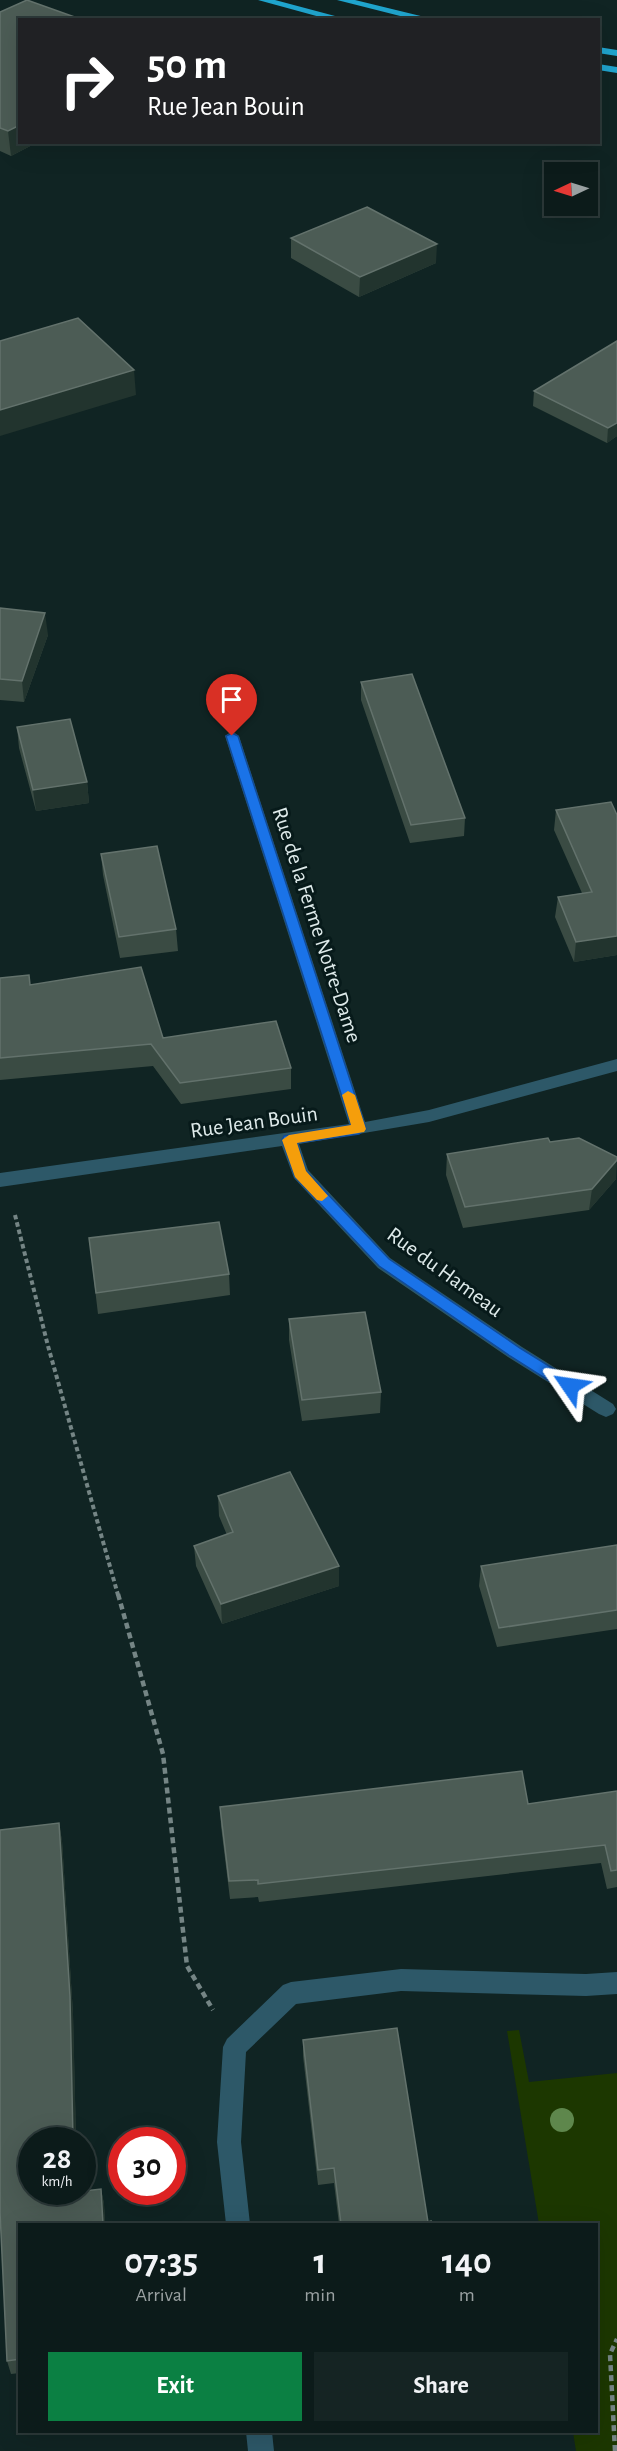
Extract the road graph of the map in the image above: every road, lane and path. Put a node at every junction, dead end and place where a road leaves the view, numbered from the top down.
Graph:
1 (263, 0) edge
2 (342, 0) edge
3 (337, 18) edge
4 (423, 18) edge
5 (600, 50) edge
6 (617, 52) edge
7 (600, 67) edge
8 (617, 70) edge
9 (232, 736) dead end
10 (617, 1065) edge
11 (359, 1129) junction
12 (289, 1140) junction
13 (3, 1180) edge
14 (606, 1409) dead end
15 (617, 1983) edge
16 (235, 2047) junction
17 (238, 2223) edge
18 (617, 2339) edge
19 (259, 2433) edge
20 (261, 2451) edge
21 (615, 2451) edge

1 - 3 highway
2 - 4 highway
5 - 6 highway
7 - 8 highway
9 - 11 street, Rue de la Ferme Notre-Dame
10 - 11 street, Rue Jean Bouin
11 - 12 street, Rue Jean Bouin
12 - 13 street, Rue Jean Bouin
12 - 14 street, Rue du Hameau
13 - 16 path
15 - 16 street
16 - 17 street
18 - 21 path
19 - 20 street

